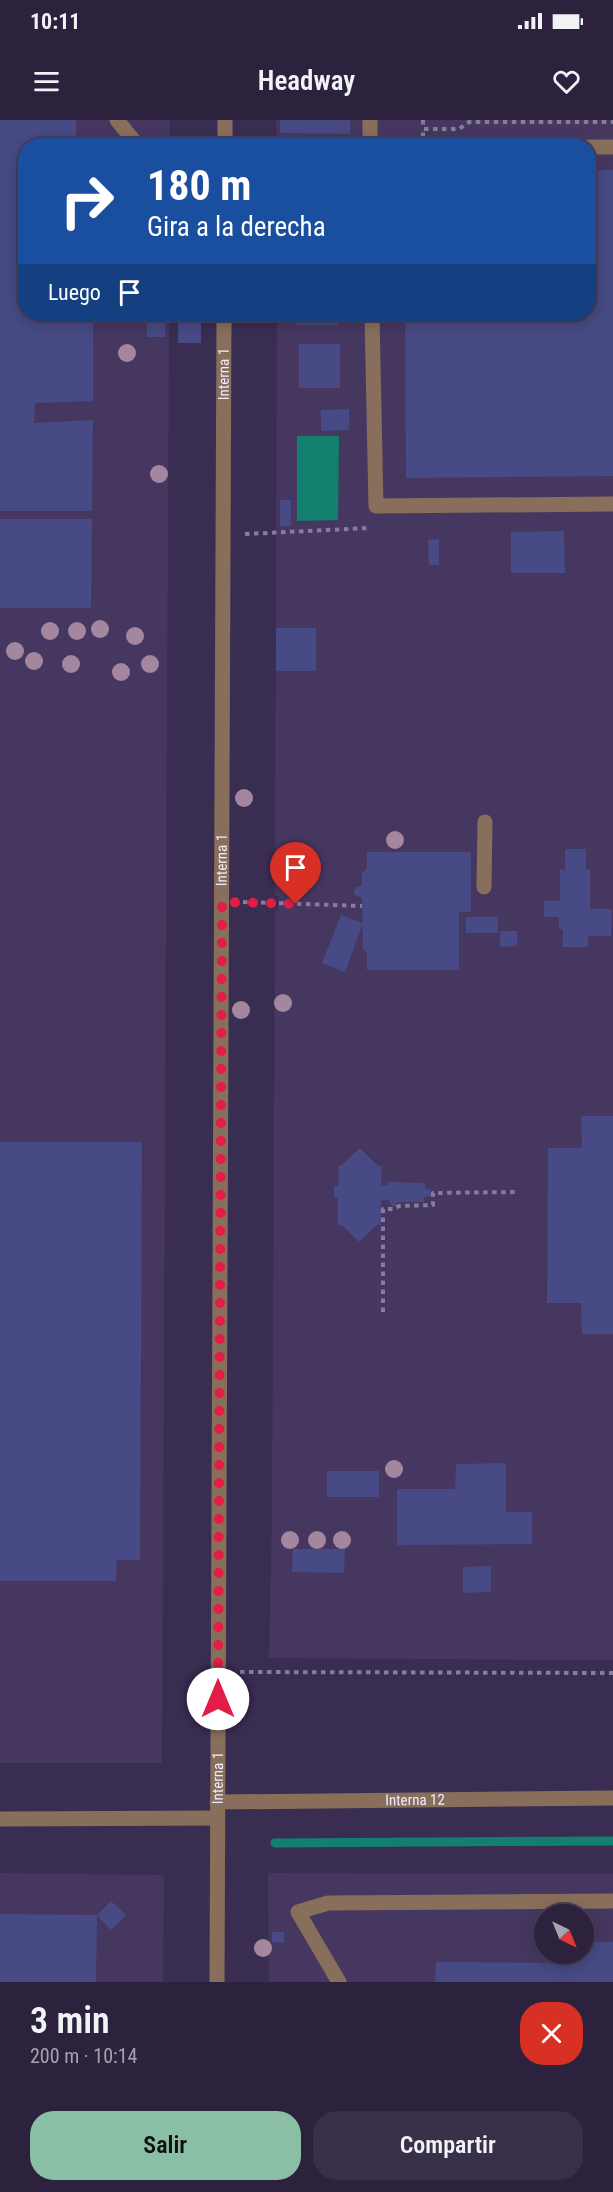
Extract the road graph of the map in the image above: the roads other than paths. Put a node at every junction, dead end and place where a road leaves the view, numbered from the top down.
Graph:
1 (117, 120) edge
2 (225, 120) edge
3 (370, 120) edge
4 (132, 138) edge
5 (225, 138) edge
6 (370, 138) edge
7 (596, 147) edge
8 (613, 147) edge
9 (224, 321) edge
10 (372, 321) edge
11 (613, 504) edge
12 (485, 822) dead end
13 (484, 886) dead end
14 (613, 1798) edge
15 (217, 1802) junction
16 (217, 1818) junction
17 (0, 1819) edge
18 (613, 1901) edge
19 (217, 1982) edge
20 (339, 1982) edge

1 - 4 street
2 - 5 street
3 - 6 street
7 - 8 street
9 - 15 street, Interna 1
10 - 11 street
12 - 13 street
14 - 15 street, Interna 12
15 - 16 street, Interna 1
16 - 17 street
16 - 19 street, Interna 1
18 - 20 street

